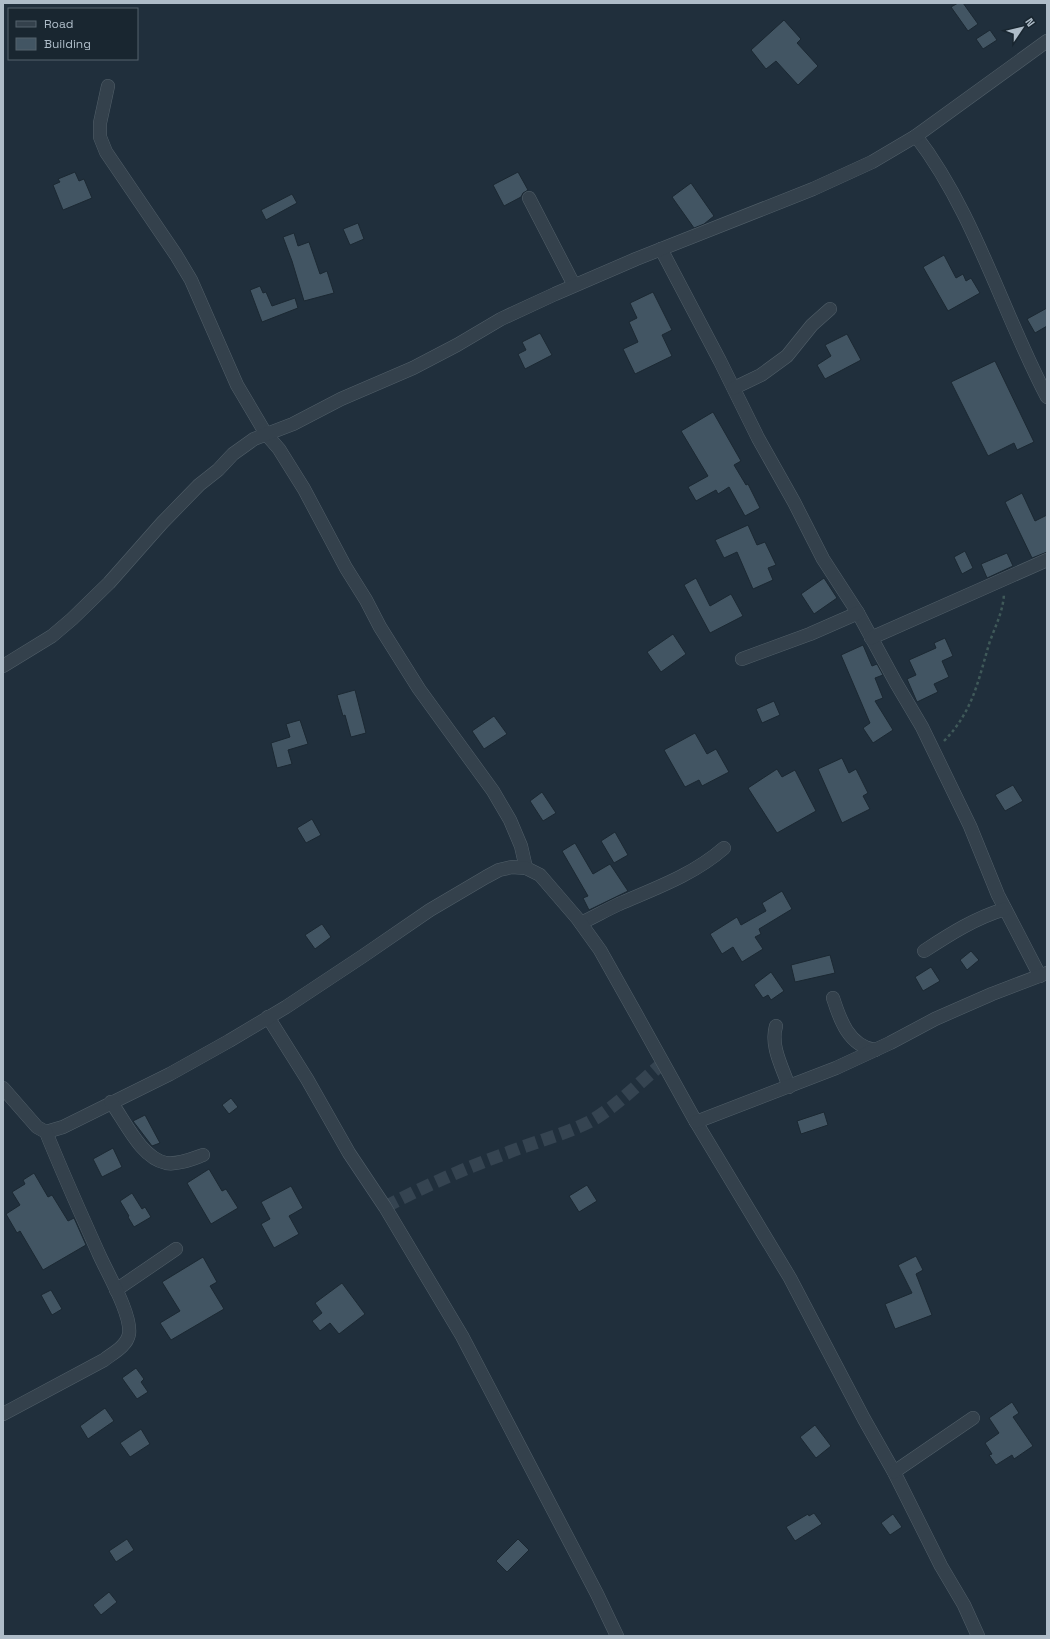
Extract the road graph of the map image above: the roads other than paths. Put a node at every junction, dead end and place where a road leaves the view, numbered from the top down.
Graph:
1 (1047, 41) edge
2 (108, 86) dead end
3 (916, 136) junction
4 (529, 198) dead end
5 (661, 249) junction
6 (574, 285) junction
7 (830, 309) dead end
8 (734, 388) junction
9 (1047, 397) edge
10 (266, 434) junction
11 (1047, 560) edge
12 (858, 613) junction
13 (872, 638) junction
14 (742, 659) dead end
15 (3, 666) edge
16 (724, 848) dead end
17 (526, 868) junction
18 (1005, 909) junction
19 (581, 923) junction
20 (924, 950) dead end
21 (1043, 974) edge
22 (833, 998) dead end
23 (268, 1017) junction
24 (776, 1026) dead end
25 (875, 1050) junction
26 (789, 1087) junction
27 (3, 1088) edge
28 (111, 1102) junction
29 (696, 1122) junction
30 (46, 1132) junction
31 (202, 1155) dead end
32 (176, 1249) dead end
33 (116, 1290) junction
34 (3, 1414) edge
35 (973, 1418) dead end
36 (894, 1472) junction
37 (617, 1636) edge
38 (978, 1636) edge

1 - 3 street
2 - 10 street
3 - 5 street
3 - 9 street
4 - 6 street
5 - 6 street
5 - 8 street
6 - 10 street
7 - 8 street
8 - 12 street
10 - 15 street
10 - 17 street
11 - 13 street
12 - 13 street
12 - 14 street
13 - 18 street
16 - 19 street
17 - 19 street
17 - 23 street
18 - 20 street
18 - 21 street
19 - 29 street
21 - 25 street
22 - 25 street
23 - 28 street
23 - 37 street
24 - 26 street
25 - 26 street
26 - 29 street
27 - 30 street
28 - 30 street
28 - 31 street
29 - 36 street
30 - 33 street
32 - 33 street
33 - 34 street
35 - 36 street
36 - 38 street

